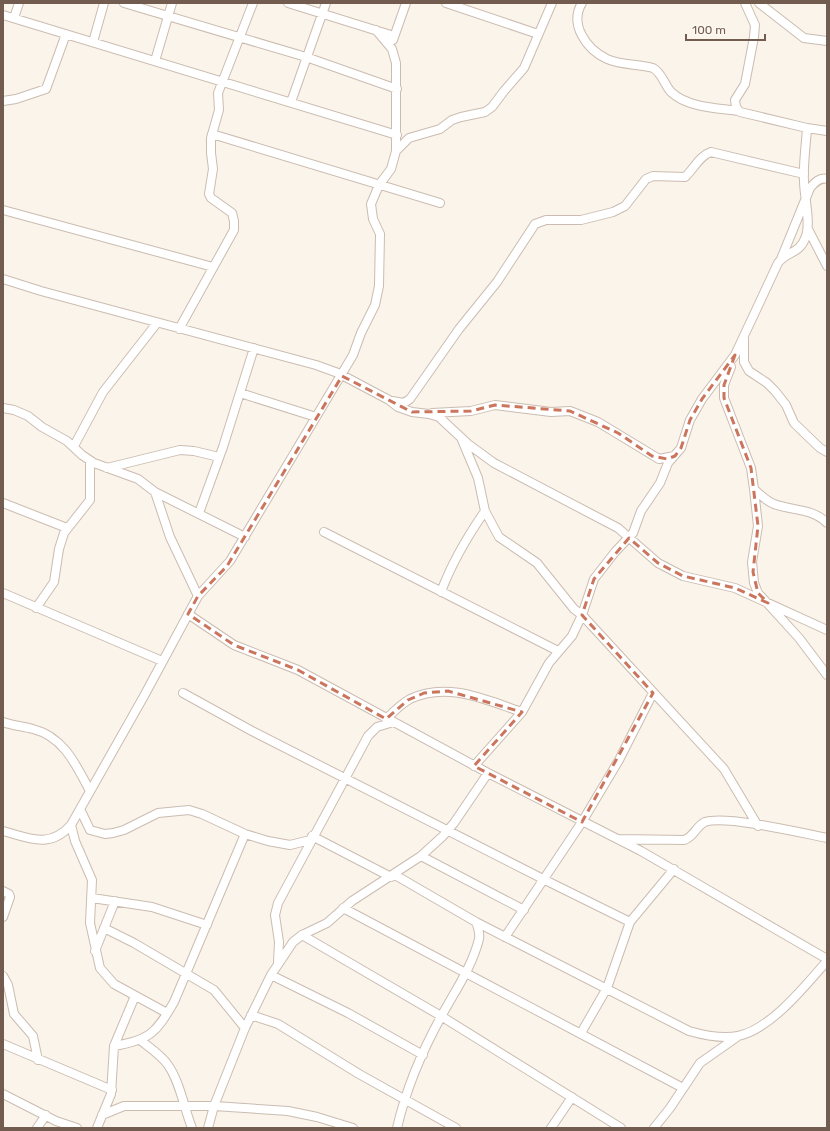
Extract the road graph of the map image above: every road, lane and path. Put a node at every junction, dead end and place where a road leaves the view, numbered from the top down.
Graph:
1 (19, 3) edge
2 (104, 3) edge
3 (124, 3) edge
4 (172, 3) edge
5 (253, 3) edge
6 (288, 3) edge
7 (326, 3) edge
8 (406, 3) edge
9 (446, 3) edge
10 (552, 3) edge
11 (582, 3) edge
12 (744, 3) edge
13 (759, 3) edge
14 (322, 13) junction
15 (3, 15) edge
16 (168, 16) junction
17 (14, 18) junction
18 (376, 30) junction
19 (66, 34) junction
20 (538, 34) junction
21 (394, 36) junction
22 (239, 37) junction
23 (827, 41) edge
24 (93, 42) junction
25 (392, 49) junction
26 (306, 57) junction
27 (155, 61) junction
28 (223, 82) junction
29 (397, 89) junction
30 (3, 101) edge
31 (291, 102) junction
32 (739, 111) junction
33 (807, 128) junction
34 (827, 131) edge
35 (212, 134) junction
36 (397, 135) junction
37 (396, 151) junction
38 (804, 174) junction
39 (827, 179) edge
40 (379, 185) junction
41 (805, 198) junction
42 (440, 203) dead end
43 (3, 210) edge
44 (808, 229) junction
45 (781, 259) junction
46 (827, 266) edge
47 (213, 267) junction
48 (3, 279) edge
49 (157, 323) junction
50 (179, 329) junction
51 (744, 338) junction
52 (254, 348) junction
53 (735, 354) junction
54 (342, 376) junction
55 (240, 393) junction
56 (389, 400) junction
57 (3, 408) edge
58 (429, 414) junction
59 (316, 417) junction
60 (461, 438) junction
61 (74, 446) junction
62 (827, 452) edge
63 (674, 456) junction
64 (219, 457) junction
65 (90, 461) junction
66 (107, 468) junction
67 (754, 489) junction
68 (155, 492) junction
69 (3, 503) edge
70 (485, 511) junction
71 (199, 512) junction
72 (827, 523) edge
73 (67, 528) junction
74 (324, 532) dead end
75 (245, 537) junction
76 (629, 538) junction
77 (441, 592) junction
78 (3, 593) edge
79 (198, 596) junction
80 (13, 598) junction
81 (3, 599) edge
82 (768, 603) junction
83 (36, 608) junction
84 (188, 614) junction
85 (582, 615) junction
86 (827, 630) edge
87 (558, 651) junction
88 (162, 661) junction
89 (827, 675) edge
90 (183, 693) dead end
91 (652, 693) junction
92 (522, 712) junction
93 (389, 720) junction
94 (3, 722) edge
95 (474, 766) junction
96 (488, 774) junction
97 (345, 779) junction
98 (90, 791) junction
99 (80, 809) junction
100 (582, 822) junction
101 (71, 825) junction
102 (758, 826) junction
103 (448, 830) junction
104 (3, 831) edge
105 (245, 834) junction
106 (311, 838) junction
107 (615, 838) junction
108 (827, 838) edge
109 (421, 856) junction
110 (674, 869) junction
111 (393, 876) junction
112 (544, 880) junction
113 (3, 891) edge
114 (92, 898) junction
115 (115, 901) junction
116 (343, 908) junction
117 (524, 910) junction
118 (3, 917) edge
119 (476, 922) junction
120 (630, 922) junction
121 (207, 925) junction
122 (104, 928) junction
123 (302, 935) junction
124 (505, 937) junction
125 (95, 951) junction
126 (827, 960) edge
127 (278, 964) junction
128 (465, 973) junction
129 (186, 974) junction
130 (271, 975) junction
131 (3, 976) edge
132 (607, 988) junction
133 (135, 996) junction
134 (167, 1013) junction
135 (251, 1015) junction
136 (441, 1016) junction
137 (245, 1028) junction
138 (581, 1033) junction
139 (737, 1036) junction
140 (140, 1040) junction
141 (3, 1044) edge
142 (114, 1046) junction
143 (423, 1055) junction
144 (38, 1060) junction
145 (683, 1088) junction
146 (112, 1090) junction
147 (3, 1094) edge
148 (572, 1097) junction
149 (404, 1099) junction
150 (184, 1106) junction
151 (214, 1106) junction
152 (46, 1115) junction
153 (102, 1115) junction
154 (97, 1126) edge
155 (37, 1128) edge
156 (77, 1128) edge
157 (87, 1128) edge
158 (192, 1128) edge
159 (208, 1128) edge
160 (353, 1128) edge
161 (397, 1128) edge
162 (456, 1128) edge
163 (551, 1128) edge
164 (621, 1128) edge
165 (654, 1128) edge

1 - 17 street
2 - 24 street
3 - 16 street
4 - 16 street
5 - 22 street
6 - 14 street
7 - 14 street
8 - 21 street
9 - 20 street
10 - 20 street
11 - 32 street
12 - 32 street
13 - 23 street
14 - 18 street
14 - 26 street
15 - 17 street
16 - 22 street
16 - 27 street
17 - 19 street
18 - 21 street
18 - 25 street
19 - 24 street
19 - 30 street
20 - 37 street
21 - 25 street
22 - 26 street
22 - 28 street
24 - 27 street
25 - 29 street
26 - 29 street
26 - 31 street
27 - 28 street
28 - 31 street
28 - 35 street
29 - 36 street
31 - 36 street
32 - 33 street
33 - 34 street
33 - 38 street
35 - 40 street
35 - 47 street
36 - 37 street
37 - 40 street
38 - 41 street
38 - 56 street
39 - 41 street
40 - 42 street
40 - 54 street
41 - 44 street
41 - 45 street
43 - 47 street
44 - 45 street
44 - 46 street
45 - 51 street
47 - 50 street
48 - 49 street
49 - 50 street
49 - 61 street
50 - 52 street
51 - 53 street
51 - 62 street
52 - 54 street
52 - 55 street
53 - 63 street
53 - 67 street
54 - 56 street
54 - 59 street
55 - 59 street
55 - 64 street
56 - 58 street
57 - 61 street
58 - 60 street
58 - 63 street
59 - 75 street
60 - 70 street
60 - 76 street
61 - 65 street
63 - 76 street
64 - 66 street
64 - 71 street
65 - 66 street
65 - 73 street
66 - 68 street
67 - 72 street
67 - 82 street
68 - 71 street
68 - 79 street
69 - 73 street
70 - 77 street
70 - 85 street
71 - 75 street
73 - 83 street
74 - 77 street
75 - 79 street
76 - 82 street
76 - 85 street
77 - 87 street
78 - 80 street
79 - 84 street
80 - 81 street
80 - 83 street
82 - 86 street
82 - 89 street
83 - 88 street
84 - 88 street
84 - 93 street
85 - 87 street
85 - 91 street
87 - 92 street
88 - 98 street
90 - 97 street
91 - 100 street
91 - 102 street
92 - 93 street
92 - 95 street
93 - 95 street
93 - 97 street
94 - 98 street
95 - 96 street
96 - 100 street
96 - 103 street
97 - 103 street
97 - 106 street
98 - 99 street
99 - 101 street
99 - 105 street
100 - 107 street
100 - 112 street
101 - 104 street
101 - 114 street
102 - 107 street
102 - 108 street
103 - 109 street
103 - 112 street
105 - 106 street
105 - 121 street
106 - 111 street
106 - 127 street
107 - 110 street
109 - 111 street
109 - 117 street
110 - 120 street
110 - 126 street
111 - 116 street
111 - 119 street
112 - 117 street
112 - 120 street
113 - 118 street
114 - 115 street
114 - 125 street
115 - 121 street
115 - 122 street
116 - 123 street
116 - 128 street
117 - 124 street
119 - 124 street
119 - 128 street
120 - 132 street
121 - 129 street
122 - 125 street
122 - 129 street
123 - 127 street
123 - 136 street
124 - 132 street
125 - 133 street
126 - 139 street
127 - 130 street
128 - 136 street
128 - 138 street
129 - 134 street
129 - 137 street
130 - 135 street
130 - 143 street
131 - 144 street
132 - 138 street
132 - 139 street
133 - 134 street
133 - 142 street
134 - 140 street
135 - 137 street
135 - 149 street
136 - 143 street
136 - 148 street
137 - 151 street
138 - 145 street
139 - 145 street
140 - 142 street
140 - 150 street
141 - 144 street
142 - 146 street
143 - 149 street
144 - 146 street
145 - 165 street
146 - 153 street
147 - 152 street
148 - 163 street
148 - 164 street
149 - 161 street
149 - 162 street
150 - 151 street
150 - 153 street
150 - 158 street
151 - 159 street
151 - 160 street
152 - 155 street
152 - 156 street
153 - 154 street
154 - 157 street

